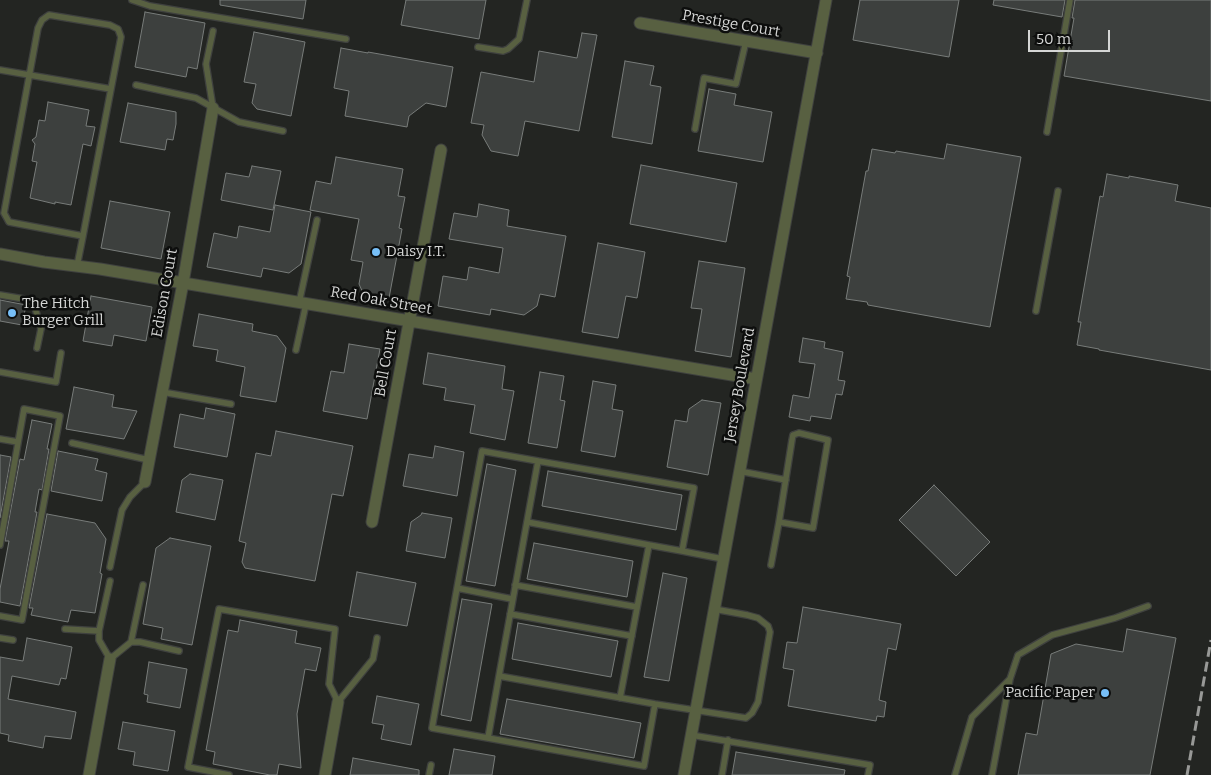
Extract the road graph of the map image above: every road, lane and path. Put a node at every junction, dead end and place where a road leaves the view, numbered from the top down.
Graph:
1 (132, 0) edge
2 (526, 0) edge
3 (826, 0) edge
4 (1070, 0) edge
5 (640, 23) dead end
6 (213, 32) dead end
7 (346, 39) dead end
8 (746, 41) junction
9 (478, 47) dead end
10 (817, 53) junction
11 (0, 70) edge
12 (30, 75) junction
13 (136, 85) dead end
14 (111, 89) junction
15 (213, 108) junction
16 (696, 129) dead end
17 (283, 131) dead end
18 (1047, 132) dead end
19 (441, 150) dead end
20 (1058, 191) dead end
21 (317, 220) dead end
22 (83, 236) junction
23 (0, 254) edge
24 (77, 266) junction
25 (183, 283) junction
26 (0, 295) edge
27 (303, 303) junction
28 (1036, 311) dead end
29 (409, 321) junction
30 (37, 348) dead end
31 (296, 350) dead end
32 (61, 353) dead end
33 (0, 372) edge
34 (756, 379) junction
35 (162, 392) junction
36 (231, 404) dead end
37 (0, 439) edge
38 (18, 442) junction
39 (72, 444) dead end
40 (149, 460) junction
41 (538, 460) junction
42 (739, 471) junction
43 (786, 480) junction
44 (145, 482) joint
45 (372, 522) dead end
46 (527, 522) junction
47 (779, 522) junction
48 (0, 545) edge
49 (649, 545) junction
50 (682, 551) junction
51 (723, 558) junction
52 (771, 565) dead end
53 (110, 567) dead end
54 (110, 581) dead end
55 (143, 585) dead end
56 (515, 585) junction
57 (457, 588) junction
58 (512, 599) junction
59 (1148, 606) dead end
60 (637, 607) junction
61 (714, 609) junction
62 (510, 614) junction
63 (0, 616) edge
64 (65, 629) dead end
65 (99, 631) junction
66 (632, 636) junction
67 (0, 638) edge
68 (377, 638) dead end
69 (13, 640) dead end
70 (131, 642) junction
71 (179, 651) dead end
72 (110, 659) junction
73 (499, 676) junction
74 (1010, 679) junction
75 (620, 698) junction
76 (338, 702) junction
77 (655, 704) junction
78 (696, 710) junction
79 (691, 735) junction
80 (488, 738) junction
81 (728, 740) junction
82 (431, 766) dead end
83 (89, 775) edge
84 (230, 775) edge
85 (325, 775) edge
86 (430, 775) edge
87 (684, 775) edge
88 (722, 775) edge
89 (868, 775) edge
90 (955, 775) edge
91 (992, 775) edge

1 - 7 lane
2 - 9 lane
3 - 10 street, Jersey Boulevard
4 - 18 lane
5 - 8 street, Prestige Court
6 - 15 lane
8 - 10 street, Prestige Court
8 - 16 lane
10 - 34 street, Jersey Boulevard
11 - 12 lane
12 - 14 lane
12 - 14 lane
12 - 22 lane
13 - 15 lane
14 - 22 lane
15 - 17 lane
15 - 25 street, Edison Court
19 - 29 street, Bell Court
20 - 28 lane
21 - 27 lane
22 - 24 lane
23 - 24 street, Red Oak Street
24 - 25 street, Red Oak Street
25 - 27 street, Red Oak Street
25 - 35 street, Edison Court
26 - 30 lane
27 - 29 street, Red Oak Street
27 - 31 lane
29 - 34 street, Red Oak Street
29 - 45 street, Bell Court
32 - 33 lane
34 - 42 street, Jersey Boulevard
35 - 36 lane
35 - 40 street, Edison Court
37 - 38 lane
38 - 48 lane
38 - 63 lane
39 - 40 lane
40 - 44 street, Edison Court
41 - 46 lane
41 - 50 lane
41 - 57 lane
42 - 43 lane
42 - 51 street, Jersey Boulevard
43 - 47 lane
43 - 47 lane
44 - 53 lane
46 - 49 lane
46 - 56 lane
47 - 52 lane
49 - 50 lane
49 - 60 lane
50 - 51 lane
51 - 61 street, Jersey Boulevard
54 - 65 lane
55 - 70 lane
56 - 58 lane
56 - 60 lane
57 - 58 lane
57 - 80 lane
58 - 62 lane
59 - 74 lane
60 - 66 lane
61 - 78 street, Jersey Boulevard
61 - 78 lane
62 - 66 lane
62 - 73 lane
64 - 65 lane
65 - 72 lane
66 - 75 lane
67 - 69 lane
68 - 76 lane
70 - 71 lane
70 - 72 lane
72 - 83 street
73 - 75 lane
73 - 80 lane
74 - 90 lane
74 - 91 lane
75 - 77 lane
76 - 84 lane
76 - 85 street
77 - 78 lane
77 - 80 lane
78 - 79 street, Jersey Boulevard
79 - 81 lane
79 - 87 street, Jersey Boulevard
81 - 88 lane
81 - 89 lane
82 - 86 lane

